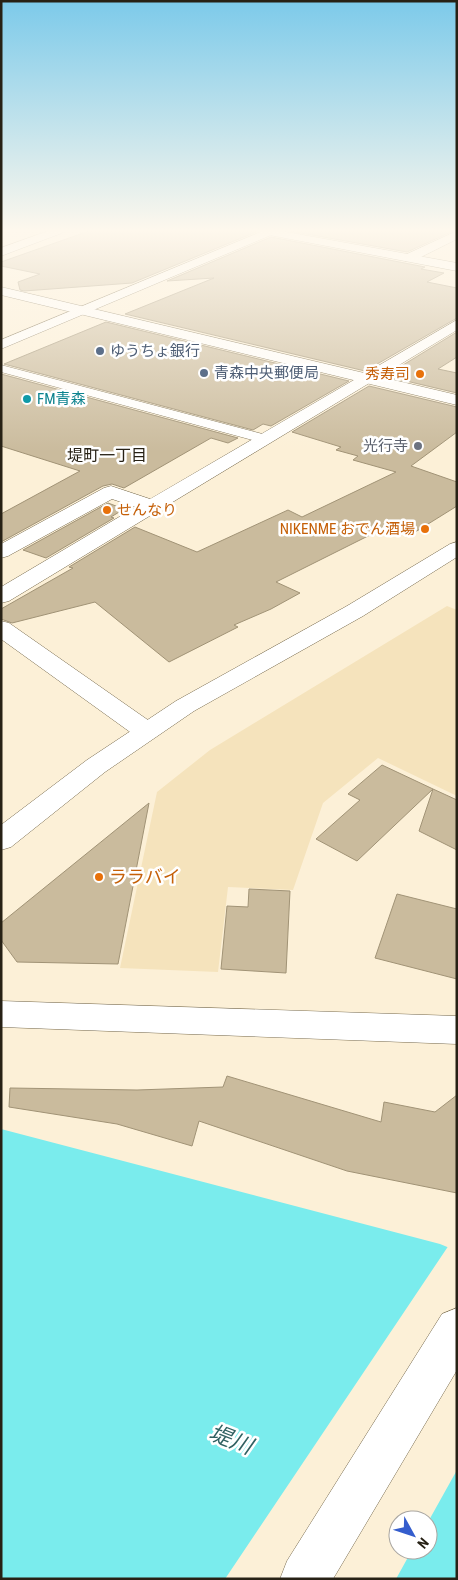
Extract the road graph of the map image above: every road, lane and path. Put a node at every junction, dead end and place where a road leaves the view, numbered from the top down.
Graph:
1 (52, 305) edge
2 (58, 305) edge
3 (95, 305) edge
4 (83, 310) junction
5 (33, 312) dead end
6 (457, 324) edge
7 (1, 345) edge
8 (1, 368) edge
9 (367, 378) junction
10 (457, 400) edge
11 (264, 439) junction
12 (151, 506) junction
13 (457, 548) edge
14 (1, 552) edge
15 (1, 556) edge
16 (43, 572) junction
17 (1, 596) edge
18 (1, 628) edge
19 (146, 731) junction
20 (1, 840) edge
21 (1, 1014) edge
22 (457, 1030) edge
23 (457, 1329) edge
24 (305, 1579) edge

1 - 5 main road
2 - 4 main road
3 - 4 main road
4 - 7 main road
4 - 9 main road
6 - 9 main road
8 - 11 lane
9 - 10 main road
9 - 11 main road
11 - 12 main road
12 - 14 main road
12 - 16 main road
13 - 19 main road
15 - 16 main road
16 - 17 main road
18 - 19 main road
19 - 20 main road
21 - 22 main road
23 - 24 main road

